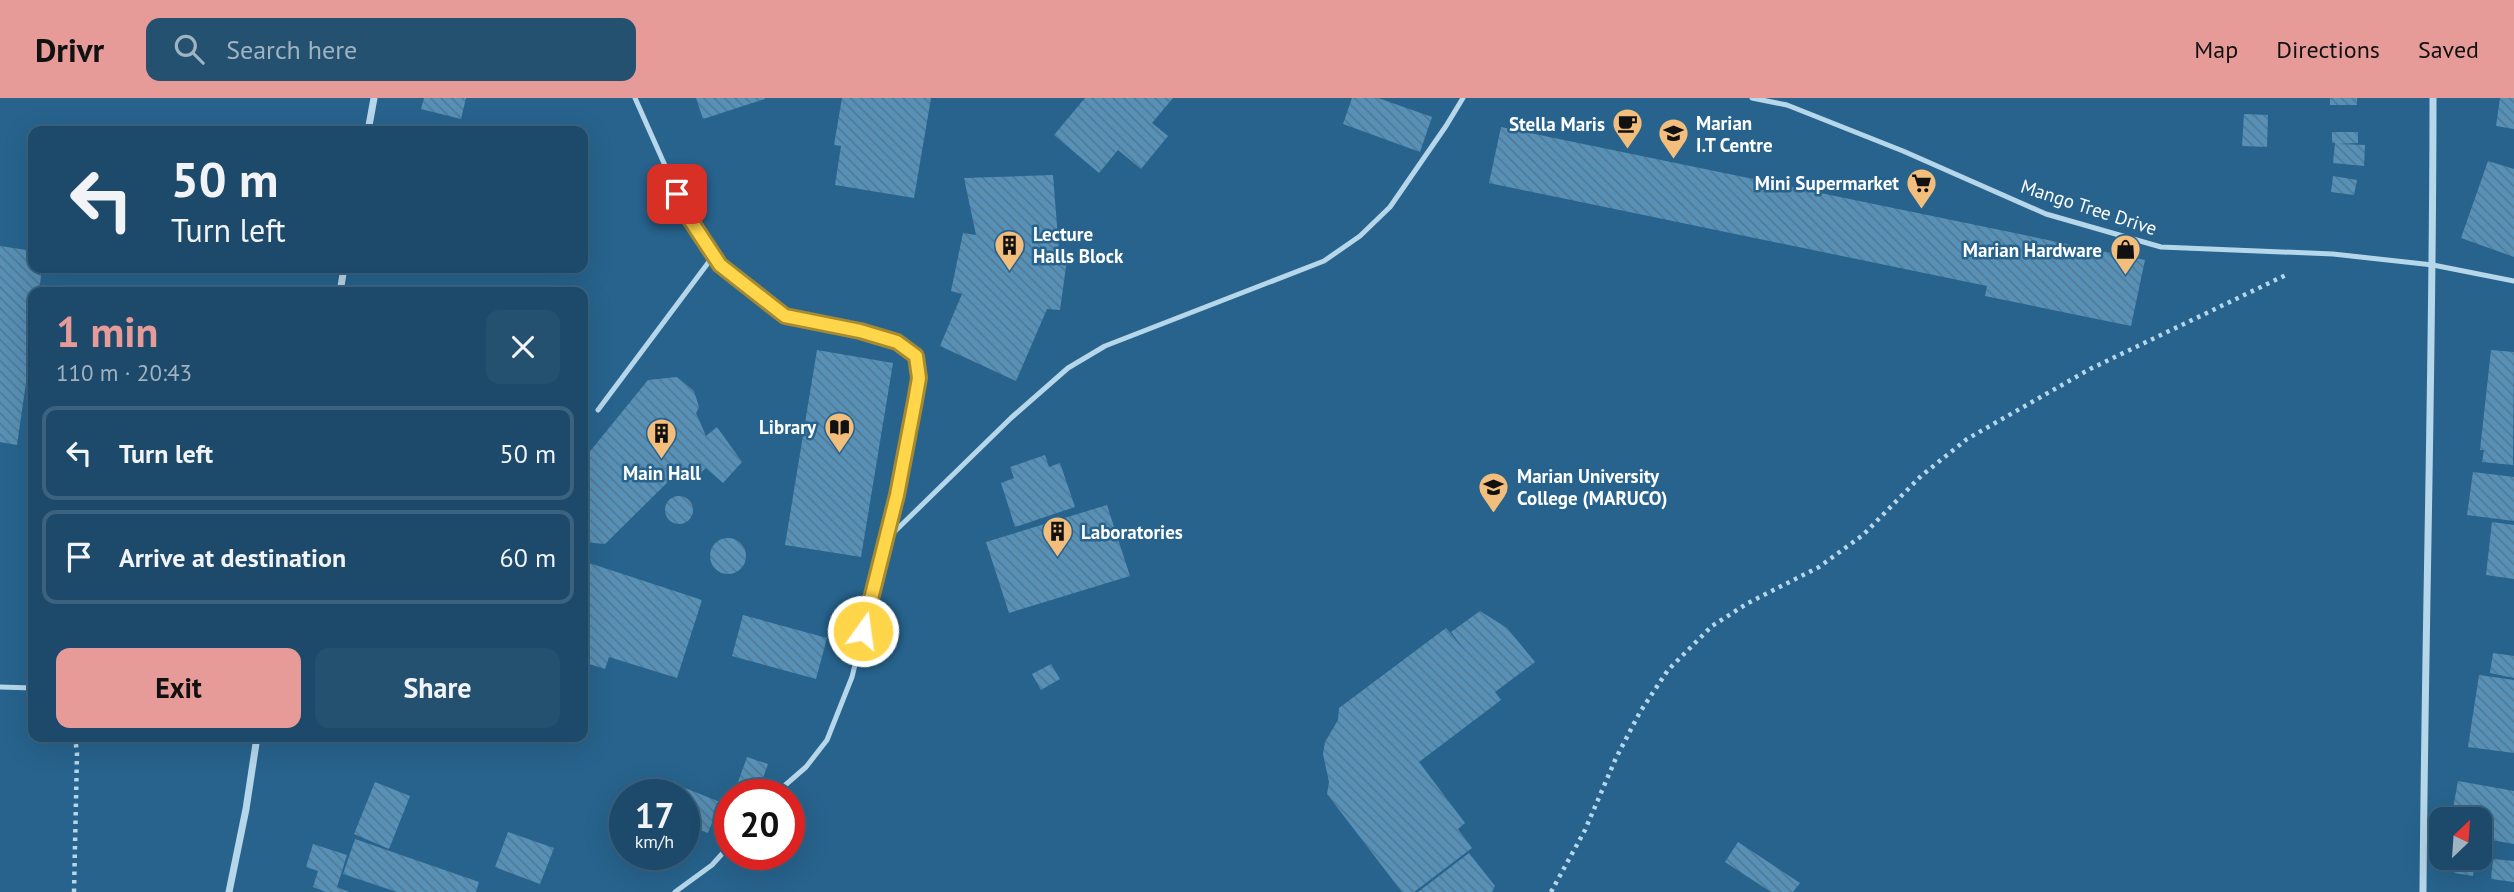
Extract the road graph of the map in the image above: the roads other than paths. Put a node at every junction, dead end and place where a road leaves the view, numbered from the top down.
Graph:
1 (374, 98) edge
2 (635, 98) edge
3 (1463, 98) edge
4 (1752, 98) edge
5 (2433, 98) edge
6 (369, 126) edge
7 (714, 255) junction
8 (2433, 265) junction
9 (2514, 281) edge
10 (598, 410) dead end
11 (886, 540) junction
12 (0, 687) edge
13 (28, 688) edge
14 (256, 742) edge
15 (792, 779) edge
16 (714, 863) edge
17 (229, 892) edge
18 (675, 892) edge
19 (2423, 892) edge

1 - 6 street
2 - 7 lane
3 - 11 lane
4 - 8 lane, Mango Tree Drive
5 - 8 street
7 - 10 lane
7 - 11 lane
8 - 9 lane, Mango Tree Drive
8 - 19 street
11 - 15 lane
12 - 13 lane
14 - 17 street
16 - 18 lane

